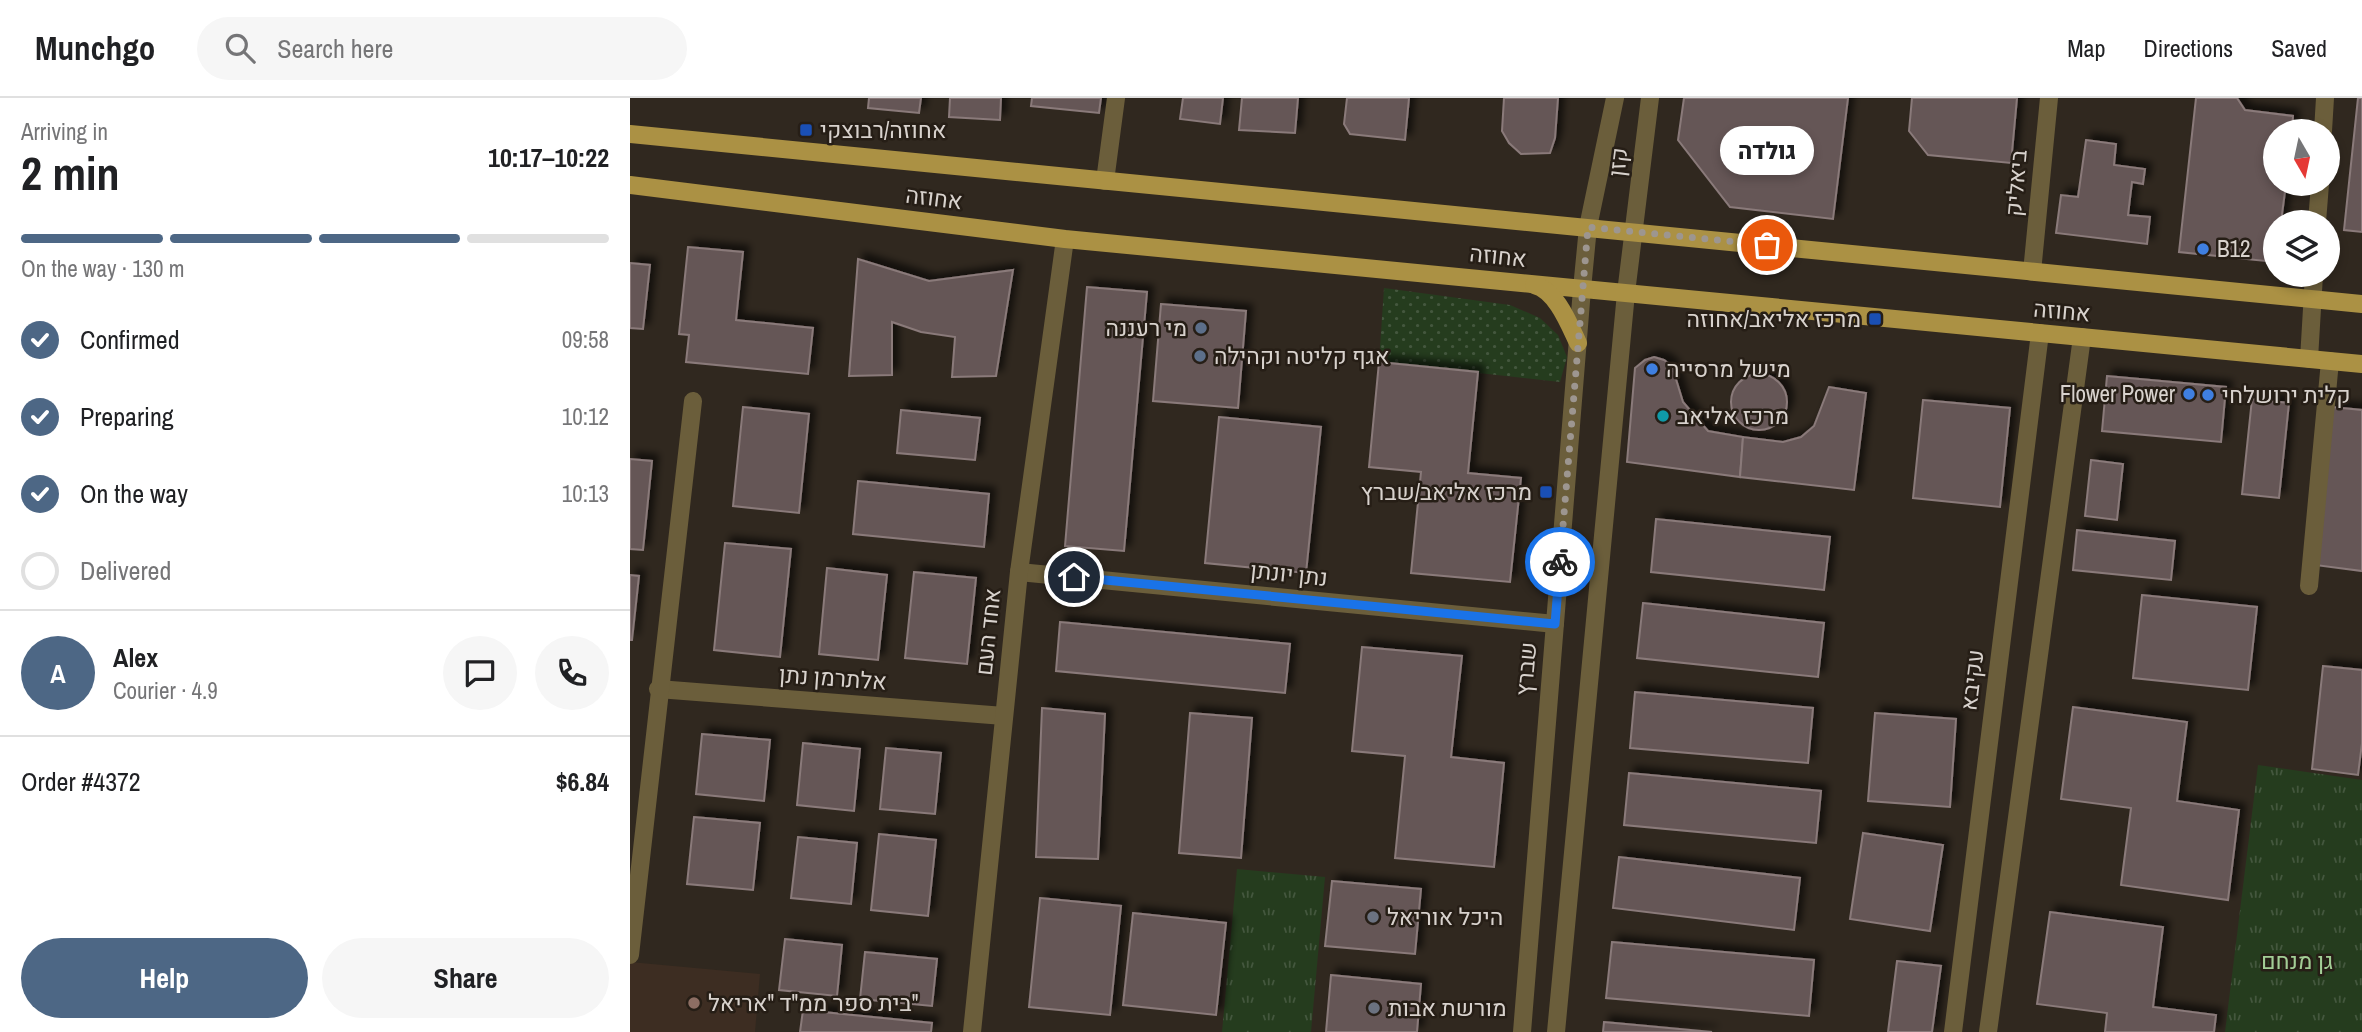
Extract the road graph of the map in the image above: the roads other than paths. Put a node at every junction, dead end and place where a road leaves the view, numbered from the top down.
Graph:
1 (1116, 98) edge
2 (1615, 98) edge
3 (1650, 98) edge
4 (2049, 98) edge
5 (2325, 98) edge
6 (2324, 119) edge
7 (630, 134) edge
8 (1105, 181) junction
9 (630, 184) edge
10 (1588, 227) junction
11 (1634, 231) junction
12 (1065, 239) junction
13 (2032, 272) junction
14 (1523, 283) junction
15 (2313, 287) edge
16 (1582, 289) junction
17 (1626, 293) junction
18 (2312, 300) junction
19 (2362, 304) edge
20 (2040, 333) junction
21 (2082, 337) junction
22 (1578, 344) junction
23 (2309, 359) junction
24 (2330, 361) junction
25 (2362, 364) edge
26 (693, 401) dead end
27 (1018, 572) junction
28 (2309, 586) dead end
29 (1555, 624) junction
30 (659, 689) junction
31 (1004, 716) junction
32 (630, 955) edge
33 (972, 1032) edge
34 (1522, 1032) edge
35 (1556, 1032) edge
36 (1953, 1032) edge
37 (1988, 1032) edge

1 - 8 street
2 - 10 street, קזן
3 - 11 street, קזן
4 - 13 street, ביאליק
5 - 6 street
7 - 8 main road, אחוזה
8 - 10 main road, אחוזה
9 - 12 main road, אחוזה
10 - 11 main road, אחוזה
10 - 16 street, שברץ
11 - 13 main road, אחוזה
11 - 17 street
12 - 14 main road, אחוזה
12 - 27 street, אחד העם
13 - 18 main road, אחוזה
14 - 16 main road, אחוזה
14 - 22 main road
15 - 18 street
16 - 17 main road, אחוזה
16 - 22 street, שברץ
17 - 20 main road, אחוזה
17 - 35 street
18 - 19 main road, אחוזה
18 - 23 street
20 - 21 main road, אחוזה
20 - 36 street, עקיבא
21 - 23 main road, אחוזה
21 - 37 street
22 - 29 street, שברץ
23 - 24 main road, אחוזה
24 - 25 main road, אחוזה
24 - 28 street
26 - 30 street
27 - 29 street, נתן יונתן
27 - 31 street, אחד העם
29 - 34 street, שברץ
30 - 31 street, אלתרמן נתן
30 - 32 street
31 - 33 street, אחד העם

